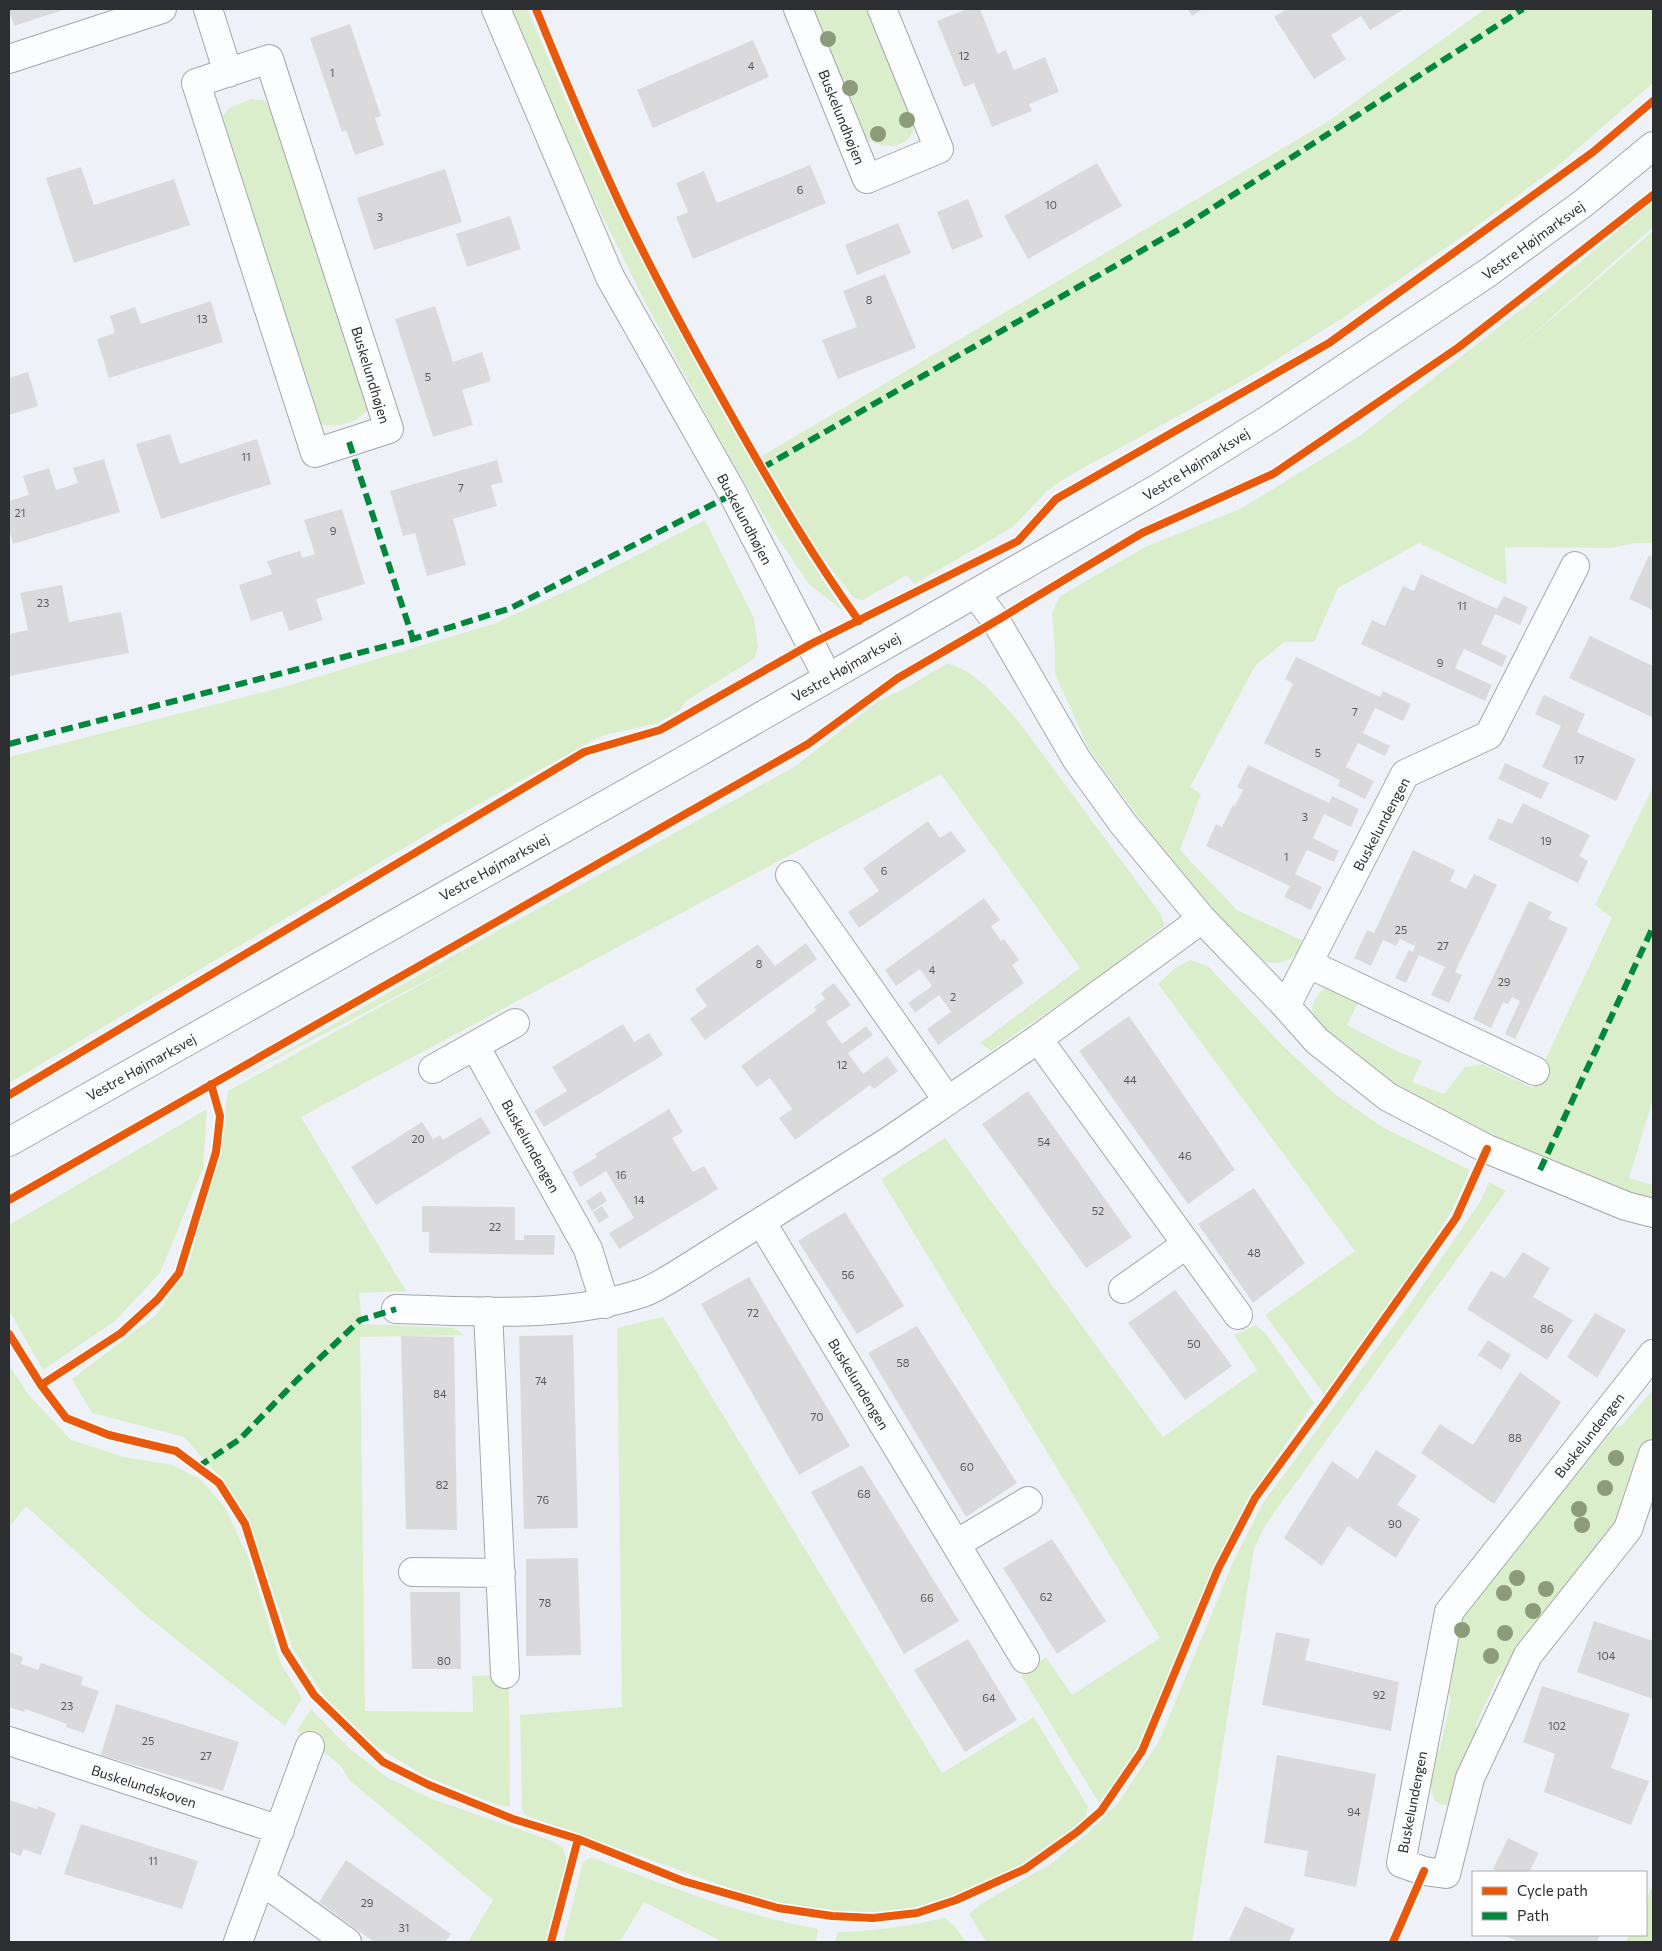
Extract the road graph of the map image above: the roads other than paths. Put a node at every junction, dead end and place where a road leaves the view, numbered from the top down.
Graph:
1 (162, 9) edge
2 (208, 9) edge
3 (496, 9) edge
4 (798, 9) edge
5 (882, 9) edge
6 (9, 59) edge
7 (228, 73) junction
8 (1653, 146) edge
9 (1575, 566) dead end
10 (975, 593) junction
11 (828, 678) junction
12 (790, 875) dead end
13 (1202, 919) junction
14 (1309, 964) junction
15 (1286, 1006) junction
16 (515, 1023) dead end
17 (1038, 1039) junction
18 (475, 1046) junction
19 (433, 1070) dead end
20 (1535, 1071) dead end
21 (948, 1101) junction
22 (9, 1142) edge
23 (1653, 1213) edge
24 (762, 1223) junction
25 (1186, 1244) junction
26 (1123, 1289) dead end
27 (605, 1304) junction
28 (396, 1310) dead end
29 (488, 1311) junction
30 (1238, 1315) dead end
31 (1653, 1354) edge
32 (1653, 1454) edge
33 (1028, 1502) dead end
34 (956, 1544) junction
35 (412, 1572) dead end
36 (501, 1573) junction
37 (1025, 1659) dead end
38 (505, 1674) dead end
39 (9, 1741) edge
40 (310, 1746) dead end
41 (280, 1830) junction
42 (261, 1880) junction
43 (238, 1942) edge
44 (346, 1942) edge

1 - 6 street
2 - 7 street
3 - 11 street, Buskelundhøjen
4 - 5 street, Buskelundhøjen
7 - 7 street, Buskelundhøjen
8 - 10 street, Vestre Højmarksvej
9 - 14 street, Buskelundengen
10 - 11 street, Vestre Højmarksvej
10 - 13 street
11 - 22 street, Vestre Højmarksvej
12 - 21 street
13 - 15 street
13 - 17 street
14 - 15 street, Buskelundengen
14 - 20 street
15 - 23 street
16 - 18 street
17 - 21 street
17 - 25 street
18 - 19 street
18 - 27 street, Buskelundengen
21 - 24 street
24 - 27 street
24 - 34 street, Buskelundengen
25 - 26 street
25 - 30 street
27 - 29 street
28 - 29 street
29 - 36 street
31 - 32 street, Buskelundengen
33 - 34 street
34 - 37 street, Buskelundengen
35 - 36 street
36 - 38 street
39 - 41 street, Buskelundskoven
40 - 41 street
41 - 42 street
42 - 43 street
42 - 44 street

